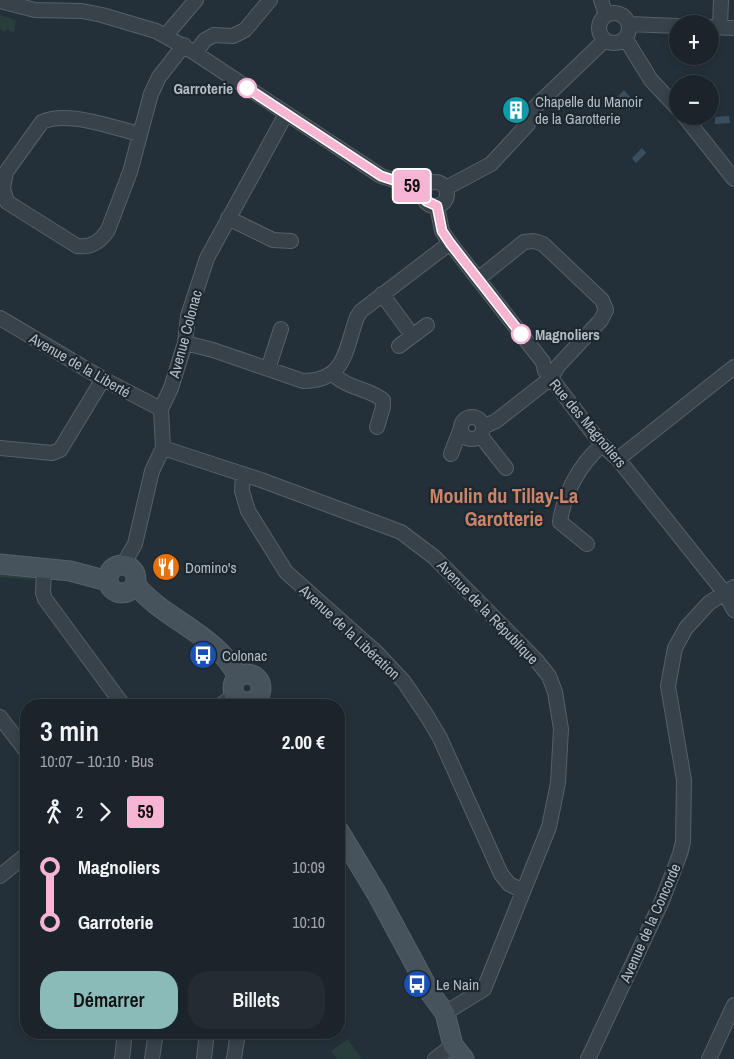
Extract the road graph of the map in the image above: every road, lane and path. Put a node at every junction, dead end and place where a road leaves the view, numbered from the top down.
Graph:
1 (196, 0) edge
2 (270, 0) edge
3 (601, 0) edge
4 (721, 0) edge
5 (0, 1) edge
6 (606, 15) junction
7 (629, 24) junction
8 (669, 26) edge
9 (721, 27) edge
10 (166, 35) junction
11 (625, 38) junction
12 (605, 40) junction
13 (189, 49) junction
14 (669, 99) edge
15 (286, 114) junction
16 (691, 125) edge
17 (140, 134) junction
18 (734, 180) edge
19 (446, 188) junction
20 (424, 190) junction
21 (437, 206) junction
22 (228, 218) junction
23 (291, 240) dead end
24 (450, 243) junction
25 (478, 279) junction
26 (382, 294) junction
27 (0, 318) edge
28 (426, 325) dead end
29 (281, 329) dead end
30 (412, 336) junction
31 (185, 343) junction
32 (399, 346) dead end
33 (734, 366) edge
34 (268, 369) junction
35 (333, 374) junction
36 (550, 378) junction
37 (104, 379) junction
38 (161, 409) junction
39 (377, 427) dead end
40 (482, 431) junction
41 (602, 445) junction
42 (0, 448) edge
43 (162, 448) junction
44 (451, 454) dead end
45 (618, 459) junction
46 (506, 468) dead end
47 (243, 474) junction
48 (587, 544) dead end
49 (0, 564) edge
50 (123, 565) junction
51 (44, 568) junction
52 (108, 582) junction
53 (135, 584) junction
54 (729, 590) edge
55 (734, 610) edge
56 (231, 692) edge
57 (119, 699) edge
58 (262, 699) edge
59 (0, 716) edge
60 (20, 744) edge
61 (345, 841) edge
62 (20, 860) edge
63 (0, 876) edge
64 (523, 891) junction
65 (734, 1005) edge
66 (445, 1013) junction
67 (124, 1039) edge
68 (155, 1039) edge
69 (206, 1039) edge
70 (237, 1039) edge
71 (459, 1052) edge
72 (122, 1059) edge
73 (152, 1059) edge
74 (204, 1059) edge
75 (234, 1059) edge
76 (435, 1059) edge
77 (588, 1059) edge
78 (709, 1059) edge

1 - 10 street
2 - 13 street
3 - 6 street
4 - 9 street
5 - 10 street
6 - 7 street
6 - 12 street
7 - 8 street
7 - 11 street
10 - 13 street
11 - 12 street
11 - 14 street
12 - 19 street
13 - 15 street
13 - 17 street
15 - 20 street
15 - 22 street, Avenue Colonac
16 - 18 street
17 - 17 street
19 - 20 street
19 - 21 street
20 - 21 street
21 - 24 street, Rue des Magnoliers
22 - 23 street
22 - 31 street, Avenue Colonac
24 - 25 street, Rue des Magnoliers
24 - 26 street
25 - 36 street, Rue des Magnoliers
25 - 36 street
26 - 30 street
26 - 35 street
27 - 37 street, Avenue de la Liberté
28 - 30 street
29 - 34 street
30 - 32 street
31 - 34 street
31 - 38 street, Avenue Colonac
33 - 45 street
34 - 35 street
35 - 39 street
36 - 40 street
36 - 41 street, Rue des Magnoliers
37 - 38 street, Avenue de la Liberté
37 - 42 street
38 - 43 street, Avenue Colonac
40 - 44 street
40 - 46 street
41 - 45 street, Rue des Magnoliers
41 - 48 street
43 - 47 street, Avenue de la République
43 - 50 street, Avenue Colonac
45 - 54 street, Rue des Magnoliers
47 - 64 street, Avenue de la Libération
47 - 64 street, Avenue de la République
49 - 51 main road
50 - 52 main road
50 - 53 main road
51 - 52 main road
51 - 57 street
52 - 53 main road
53 - 56 main road
54 - 55 street, Rue des Magnoliers
54 - 77 street, Avenue de la Concorde
56 - 58 main road
59 - 60 street
61 - 66 main road
62 - 63 street
64 - 66 street, Avenue de la République
65 - 78 street
66 - 71 main road
67 - 72 street
68 - 73 street
69 - 74 street
70 - 75 street
71 - 76 street

